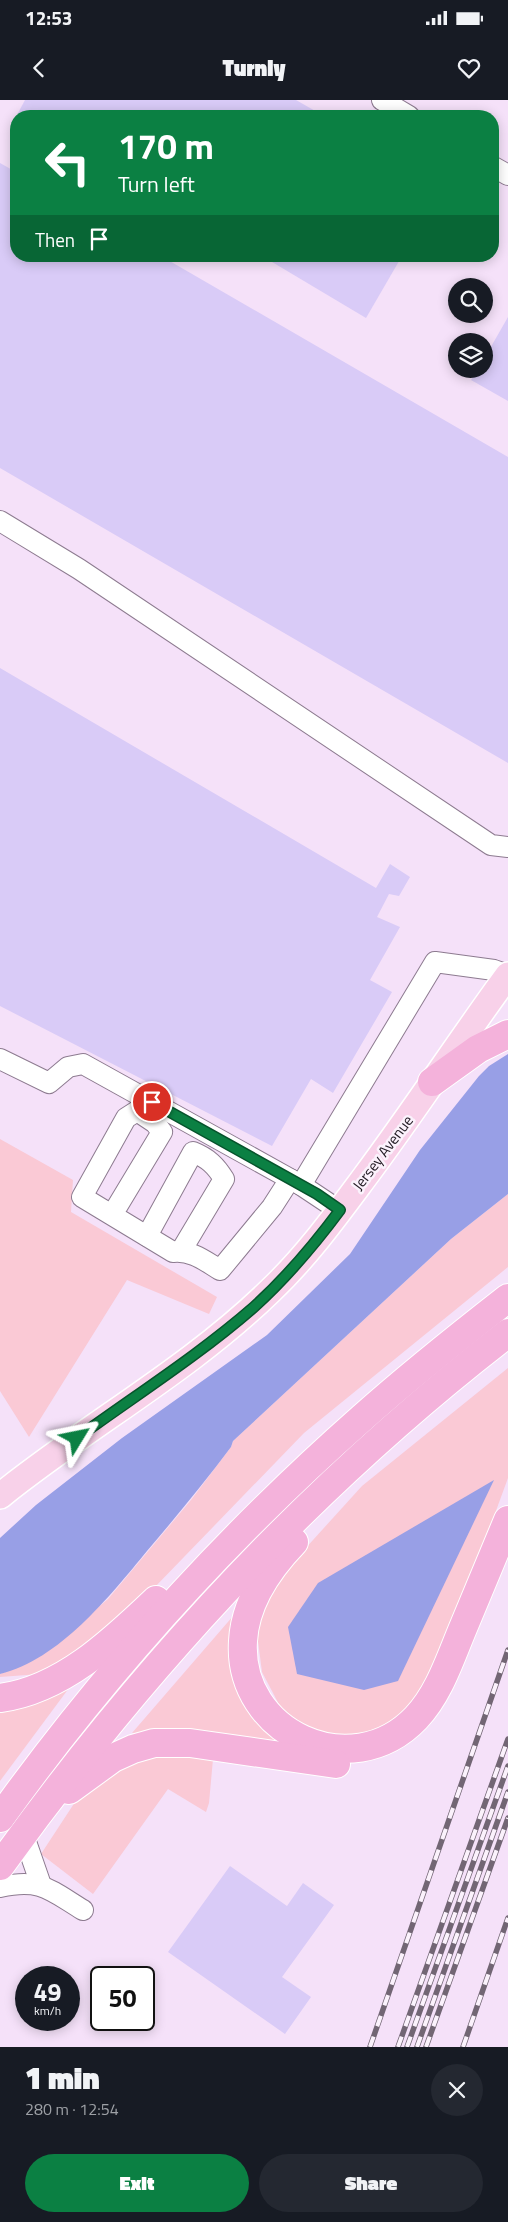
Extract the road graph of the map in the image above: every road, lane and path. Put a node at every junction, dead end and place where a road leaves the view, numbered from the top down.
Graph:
1 (382, 100) edge
2 (399, 110) edge
3 (0, 521) edge
4 (508, 847) edge
5 (508, 975) edge
6 (508, 1034) edge
7 (0, 1059) edge
8 (432, 1082) junction
9 (295, 1182) junction
10 (340, 1210) junction
11 (112, 1215) junction
12 (147, 1236) junction
13 (181, 1251) junction
14 (508, 1298) edge
15 (508, 1333) edge
16 (372, 1447) junction
17 (0, 1496) edge
18 (508, 1520) edge
19 (248, 1525) junction
20 (508, 1562) edge
21 (0, 1698) edge
22 (0, 1818) edge
23 (31, 1824) junction
24 (0, 1866) edge
25 (42, 1885) junction
26 (0, 1886) edge
27 (83, 1910) dead end

1 - 2 lane
3 - 4 lane
5 - 8 main road, Jersey Avenue
5 - 9 lane
6 - 8 highway
7 - 9 lane
8 - 10 main road, Jersey Avenue
9 - 10 lane
9 - 13 lane
10 - 17 main road, Jersey Avenue
11 - 11 lane
11 - 12 lane
12 - 13 lane
12 - 13 lane
14 - 19 highway
15 - 16 highway
16 - 18 highway
16 - 23 highway
19 - 21 highway
19 - 22 highway
20 - 23 highway
23 - 24 highway
23 - 25 lane
25 - 26 lane
25 - 27 lane

